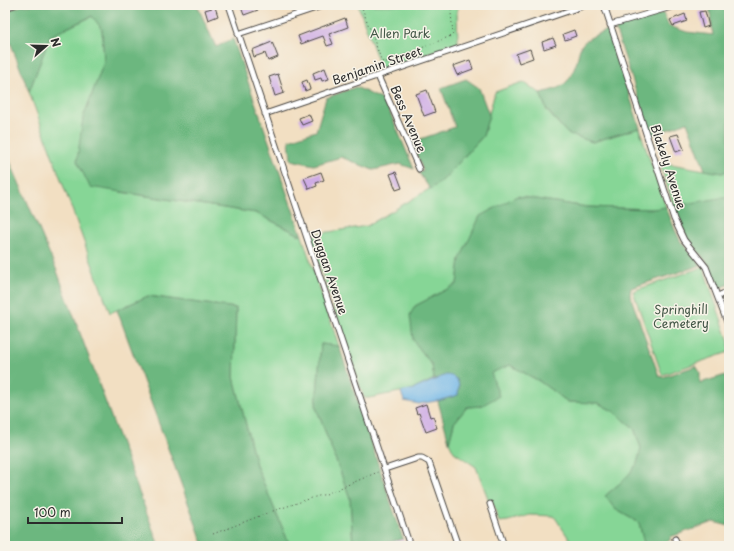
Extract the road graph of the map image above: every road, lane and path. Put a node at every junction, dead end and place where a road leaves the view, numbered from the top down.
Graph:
1 (14, 5) edge
2 (229, 5) edge
3 (326, 5) edge
4 (361, 5) edge
5 (451, 5) edge
6 (586, 5) edge
7 (604, 5) edge
8 (678, 5) edge
9 (5, 8) edge
10 (610, 25) junction
11 (238, 34) junction
12 (378, 76) junction
13 (265, 114) junction
14 (418, 169) dead end
15 (729, 291) edge
16 (718, 296) junction
17 (729, 327) edge
18 (385, 469) junction
19 (490, 504) dead end
20 (213, 534) dead end
21 (675, 539) dead end
22 (410, 546) edge
23 (458, 546) edge
24 (504, 546) edge
25 (678, 546) edge

1 - 9 street
2 - 11 street, Duggan Avenue
3 - 11 street
4 - 5 path
6 - 12 street, Benjamin Street
7 - 10 street, Blakely Avenue
8 - 10 street
10 - 16 street, Blakely Avenue
11 - 13 street, Duggan Avenue
12 - 13 street, Benjamin Street
12 - 14 street, Bess Avenue
13 - 18 street, Duggan Avenue
15 - 16 street
16 - 17 street, Blakely Avenue
18 - 20 path
18 - 22 street, Duggan Avenue
18 - 23 street
19 - 24 street
21 - 25 street

